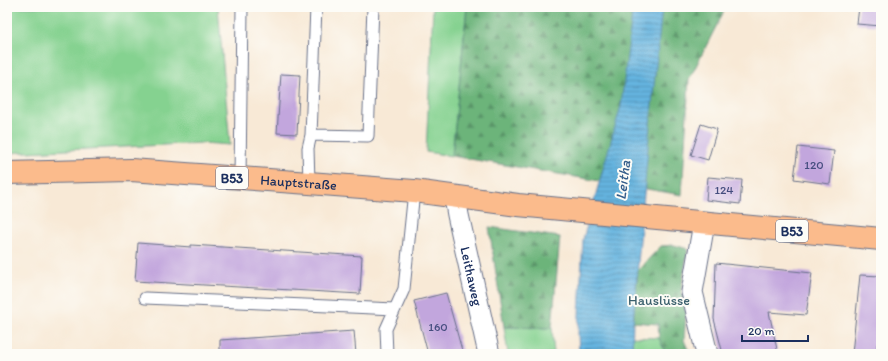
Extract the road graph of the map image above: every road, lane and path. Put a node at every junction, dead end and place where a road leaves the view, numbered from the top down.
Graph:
1 (242, 7) edge
2 (316, 7) edge
3 (373, 7) edge
4 (311, 135) junction
5 (7, 173) edge
6 (240, 179) junction
7 (309, 183) junction
8 (414, 192) junction
9 (455, 198) junction
10 (696, 222) junction
11 (881, 239) edge
12 (145, 298) dead end
13 (395, 309) junction
14 (386, 354) edge
15 (489, 354) edge
16 (707, 354) edge

1 - 6 lane
2 - 4 lane
3 - 4 lane
4 - 7 lane
5 - 6 main road, Hauptstraße / B53
6 - 7 main road, Hauptstraße / B53
7 - 8 main road, Hauptstraße / B53
8 - 9 main road, Hauptstraße / B53
8 - 13 lane
9 - 10 main road, Hauptstraße / B53
9 - 15 street, Leithaweg
10 - 11 main road, B53
10 - 16 street
12 - 13 lane
13 - 14 lane

